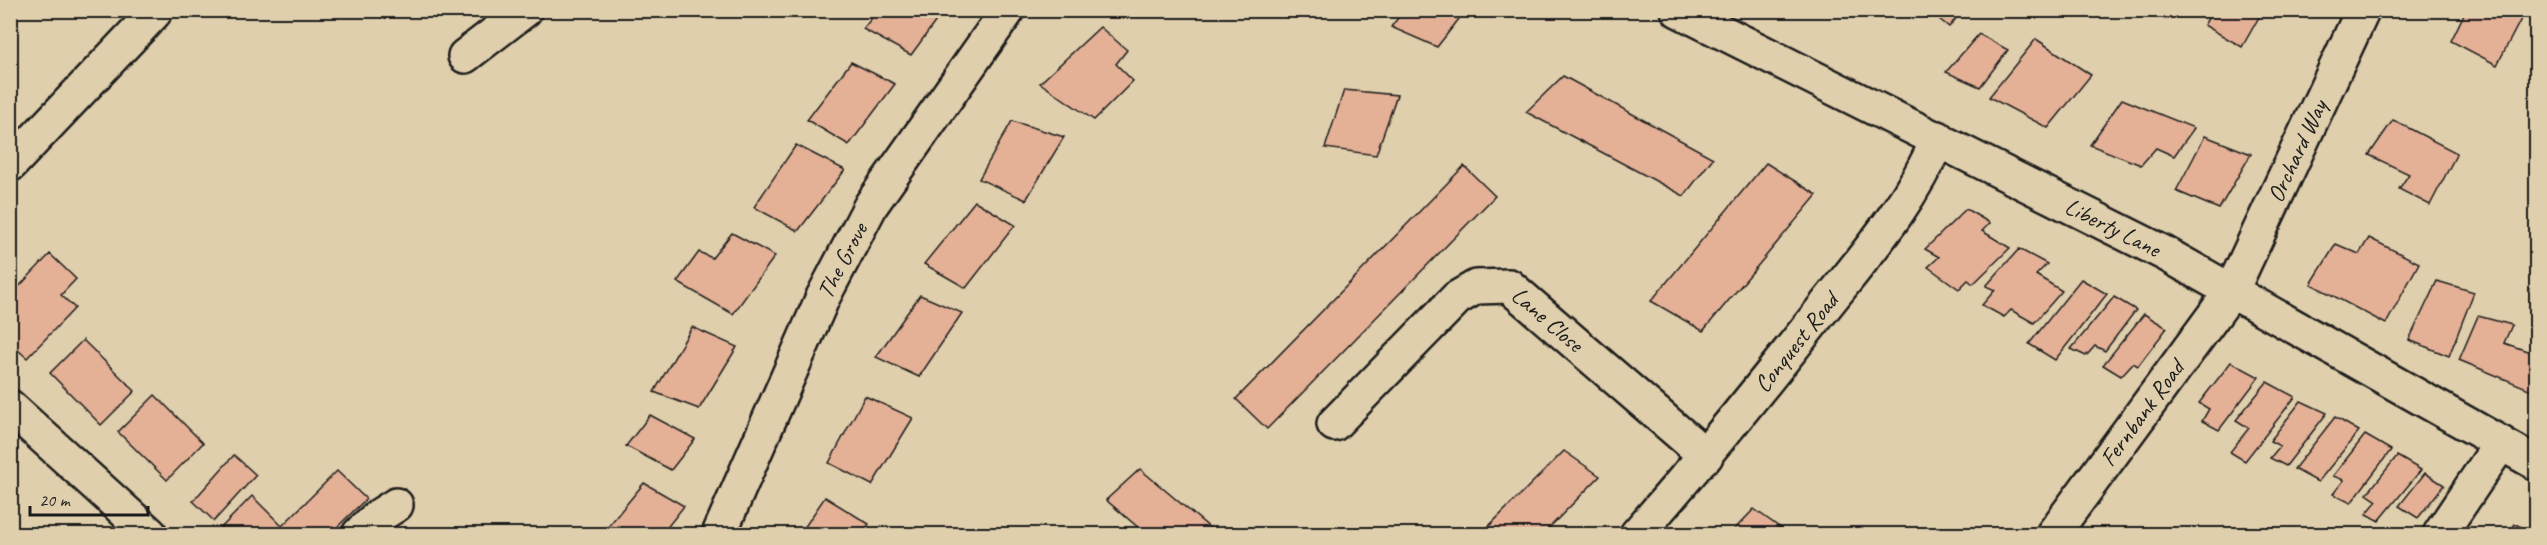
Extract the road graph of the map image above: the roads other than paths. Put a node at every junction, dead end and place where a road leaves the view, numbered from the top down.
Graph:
1 (525, 10) edge
2 (1008, 10) edge
3 (1678, 10) edge
4 (2363, 10) edge
5 (154, 13) dead end
6 (465, 56) dead end
7 (1938, 138) junction
8 (10, 165) edge
9 (2231, 292) junction
10 (10, 407) edge
11 (1334, 424) dead end
12 (2501, 443) junction
13 (1706, 456) junction
14 (2536, 463) edge
15 (396, 505) dead end
16 (150, 534) edge
17 (359, 534) edge
18 (719, 534) edge
19 (1637, 534) edge
20 (2053, 534) edge
21 (2440, 534) edge

1 - 6 street
2 - 18 street, The Grove
3 - 7 street, Liberty Lane
4 - 9 street, Orchard Way
5 - 8 street
7 - 9 street, Liberty Lane
7 - 13 street, Conquest Road
9 - 12 street, Liberty Lane
9 - 20 street, Fernbank Road
10 - 16 street
11 - 13 street, Lane Close
12 - 14 street, Liberty Lane
12 - 21 street
13 - 19 street, Conquest Road
15 - 17 street

